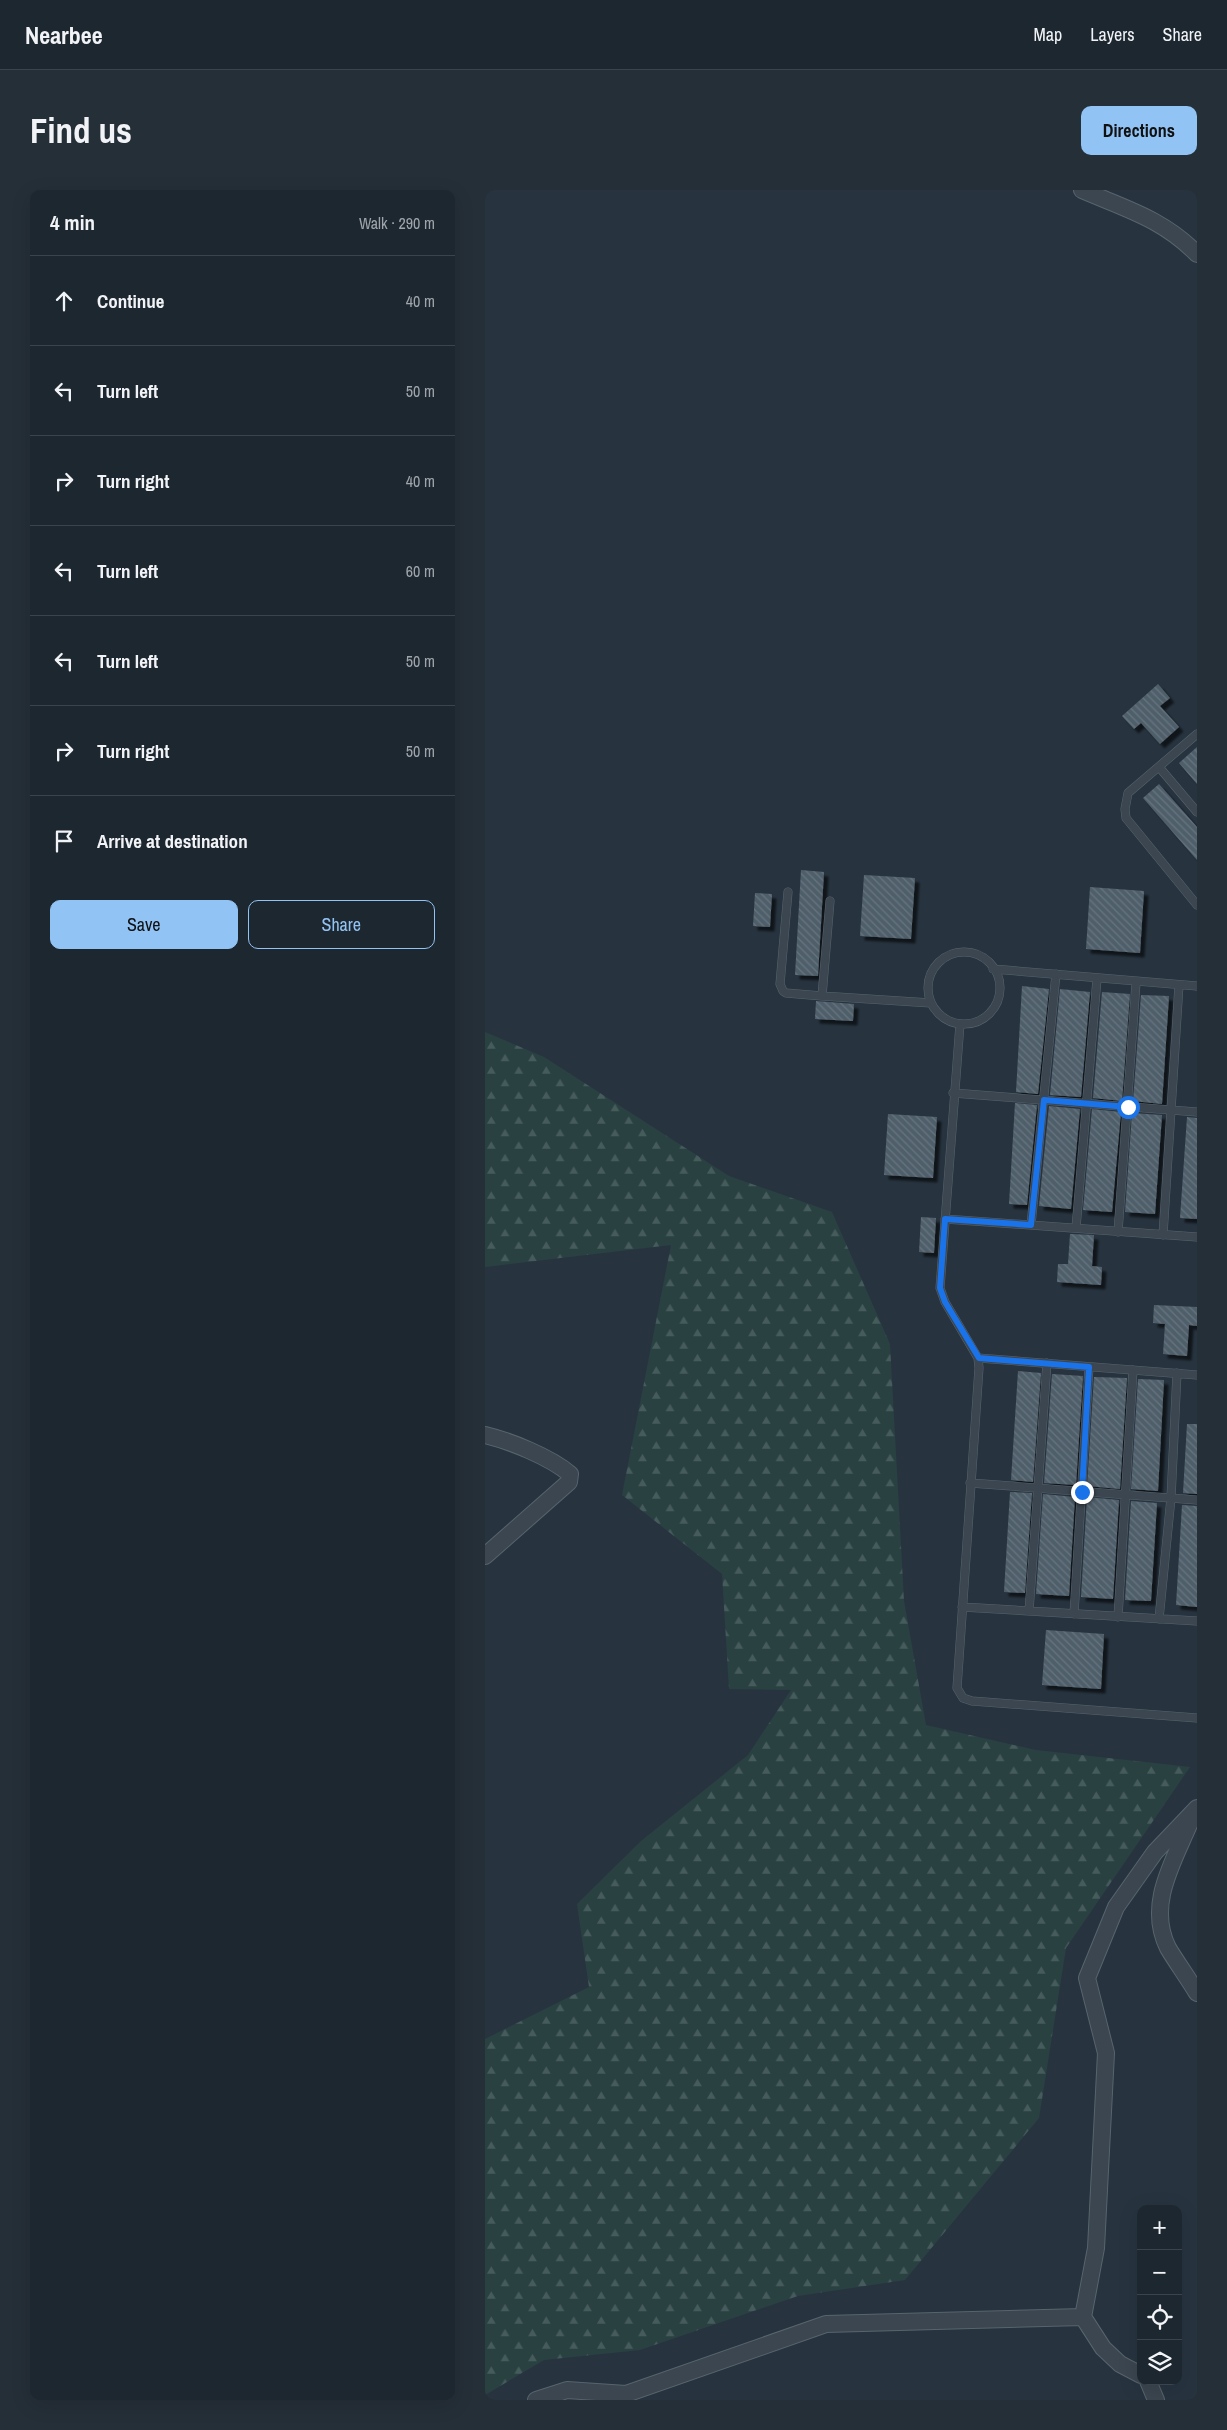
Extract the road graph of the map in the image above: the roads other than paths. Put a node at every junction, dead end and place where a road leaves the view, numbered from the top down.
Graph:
1 (1082, 190) edge
2 (1197, 254) edge
3 (1196, 736) edge
4 (1159, 767) junction
5 (1197, 812) edge
6 (788, 892) dead end
7 (830, 901) dead end
8 (1197, 904) edge
9 (993, 969) junction
10 (1056, 974) junction
11 (1097, 979) junction
12 (1137, 983) junction
13 (1179, 985) junction
14 (1197, 986) edge
15 (822, 996) junction
16 (931, 1003) junction
17 (960, 1024) junction
18 (953, 1093) junction
19 (1044, 1100) junction
20 (1087, 1104) junction
21 (1128, 1107) junction
22 (1172, 1110) junction
23 (1197, 1112) edge
24 (945, 1219) junction
25 (1031, 1225) junction
26 (1076, 1228) junction
27 (1118, 1232) junction
28 (1163, 1235) junction
29 (1197, 1237) edge
30 (979, 1358) junction
31 (1047, 1364) junction
32 (1089, 1367) junction
33 (1133, 1370) junction
34 (1177, 1373) junction
35 (1197, 1375) edge
36 (485, 1435) edge
37 (970, 1484) junction
38 (1039, 1488) junction
39 (1082, 1492) junction
40 (1126, 1495) junction
41 (1171, 1498) junction
42 (1197, 1500) edge
43 (485, 1556) edge
44 (962, 1607) junction
45 (1029, 1611) junction
46 (1074, 1614) junction
47 (1118, 1616) junction
48 (1159, 1619) junction
49 (1197, 1622) edge
50 (1197, 1718) edge
51 (1196, 1810) edge
52 (1197, 1994) edge
53 (1083, 2317) junction
54 (1137, 2373) edge
55 (1150, 2385) edge
56 (584, 2396) edge
57 (627, 2397) edge
58 (536, 2400) edge
59 (1156, 2400) edge

1 - 2 street
3 - 4 lane
4 - 5 lane
4 - 8 lane
6 - 15 lane
7 - 15 lane
9 - 10 lane
9 - 16 lane
9 - 17 lane
10 - 11 lane
10 - 19 lane
11 - 12 lane
11 - 20 lane
12 - 13 lane
12 - 21 lane
13 - 14 lane
13 - 22 lane
15 - 16 lane
16 - 17 lane
17 - 18 lane
18 - 19 lane
18 - 24 lane
19 - 20 lane
19 - 25 lane
20 - 21 lane
20 - 26 lane
21 - 22 lane
21 - 27 lane
22 - 23 lane
22 - 28 lane
24 - 25 lane
24 - 30 lane
25 - 26 lane
26 - 27 lane
27 - 28 lane
28 - 29 lane
30 - 31 lane
30 - 37 lane
31 - 32 lane
31 - 38 lane
32 - 33 lane
32 - 39 lane
33 - 34 lane
33 - 40 lane
34 - 35 lane
34 - 41 lane
36 - 43 street
37 - 38 lane
37 - 44 lane
38 - 39 lane
38 - 45 lane
39 - 40 lane
39 - 46 lane
40 - 41 lane
40 - 47 lane
41 - 42 lane
41 - 48 lane
44 - 45 lane
44 - 50 lane
45 - 46 lane
46 - 47 lane
47 - 48 lane
48 - 49 lane
51 - 52 street
51 - 53 street
53 - 54 street
53 - 57 street
55 - 59 street
56 - 57 street
56 - 58 street

